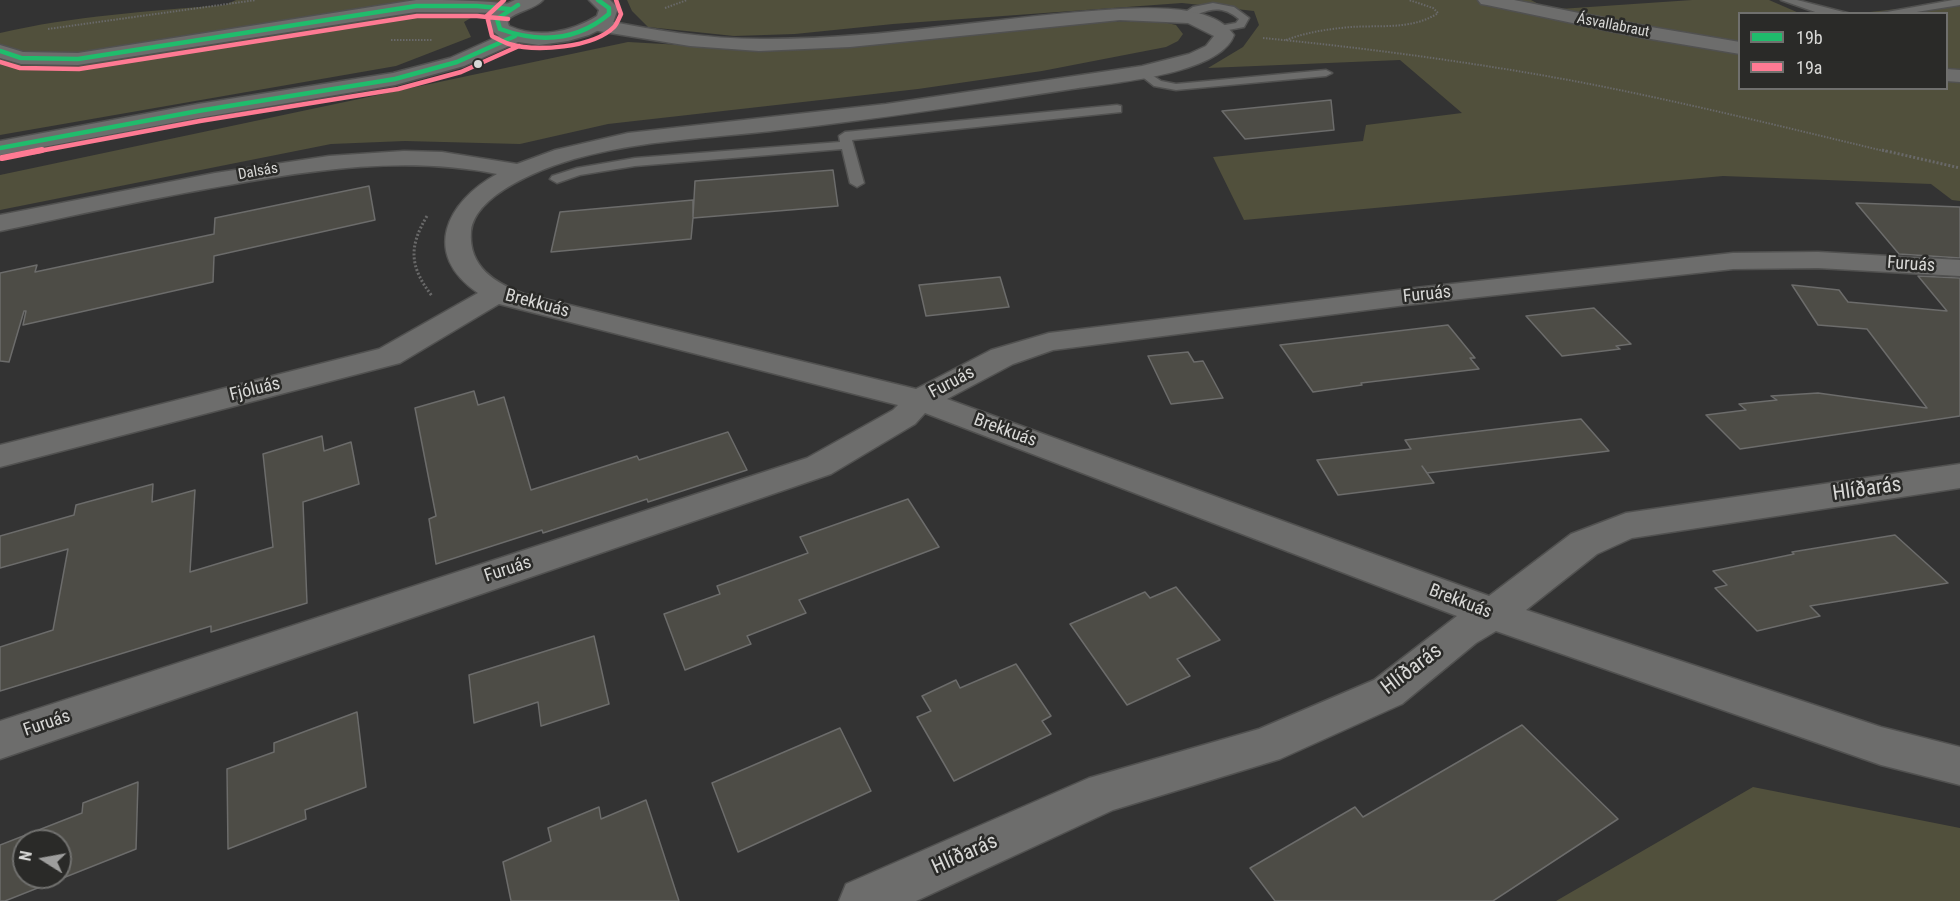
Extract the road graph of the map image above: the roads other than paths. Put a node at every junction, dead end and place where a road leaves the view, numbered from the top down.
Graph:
1 (534, 0) edge
2 (598, 0) edge
3 (1488, 0) edge
4 (1785, 0) edge
5 (1960, 2) edge
6 (509, 9) junction
7 (1827, 12) edge
8 (1894, 12) edge
9 (1183, 17) junction
10 (598, 25) junction
11 (1218, 29) junction
12 (515, 36) junction
13 (1738, 48) edge
14 (0, 51) edge
15 (1141, 71) junction
16 (1326, 73) dead end
17 (1118, 109) dead end
18 (844, 133) junction
19 (0, 148) edge
20 (518, 171) junction
21 (557, 179) dead end
22 (857, 183) dead end
23 (0, 223) edge
24 (1960, 268) edge
25 (496, 294) junction
26 (920, 400) junction
27 (0, 456) edge
28 (1960, 477) edge
29 (1493, 614) junction
30 (0, 740) edge
31 (1960, 766) edge
32 (863, 901) edge

1 - 6 street
2 - 10 street
3 - 13 street, Ásvallabraut
4 - 7 lane
5 - 8 lane
6 - 12 street
6 - 14 street
9 - 10 street
9 - 11 street
9 - 11 lane
10 - 12 street
11 - 15 street, Brekkuás
12 - 19 street
15 - 16 lane
15 - 18 street, Brekkuás
17 - 18 lane
18 - 20 street, Brekkuás
18 - 21 lane
18 - 22 lane
20 - 23 street, Dalsás
20 - 25 street, Brekkuás
24 - 26 street, Furuás
25 - 26 street, Brekkuás
25 - 27 street, Fjóluás
26 - 29 street, Brekkuás
26 - 30 street, Furuás
28 - 29 street, Hlíðarás
29 - 31 street, Brekkuás
29 - 32 street, Hlíðarás

